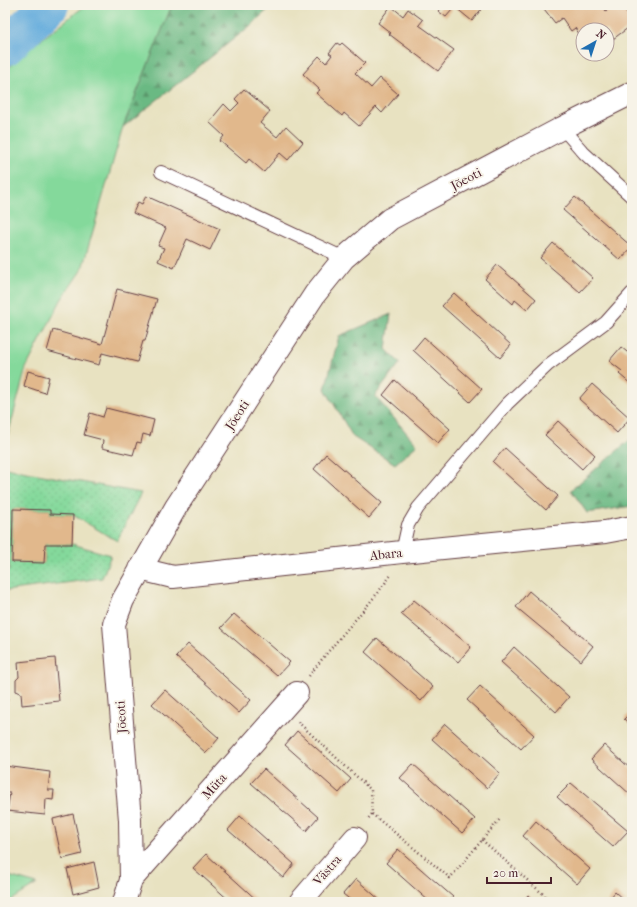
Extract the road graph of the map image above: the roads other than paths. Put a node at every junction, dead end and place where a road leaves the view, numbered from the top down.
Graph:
1 (632, 93) edge
2 (562, 128) junction
3 (161, 172) dead end
4 (632, 197) edge
5 (344, 258) junction
6 (632, 293) edge
7 (632, 527) edge
8 (402, 552) junction
9 (140, 569) junction
10 (290, 701) road end
11 (355, 838) road end
12 (131, 880) junction
13 (124, 902) edge
14 (300, 902) edge

1 - 2 street, Jõeoti
2 - 4 lane
2 - 5 street, Jõeoti
3 - 5 lane
5 - 9 street, Jõeoti
6 - 8 lane
7 - 8 street, Abara
8 - 9 street, Abara
9 - 12 street, Jõeoti
10 - 12 street, Müta
11 - 14 street, Västra
12 - 13 street, Jõeoti

